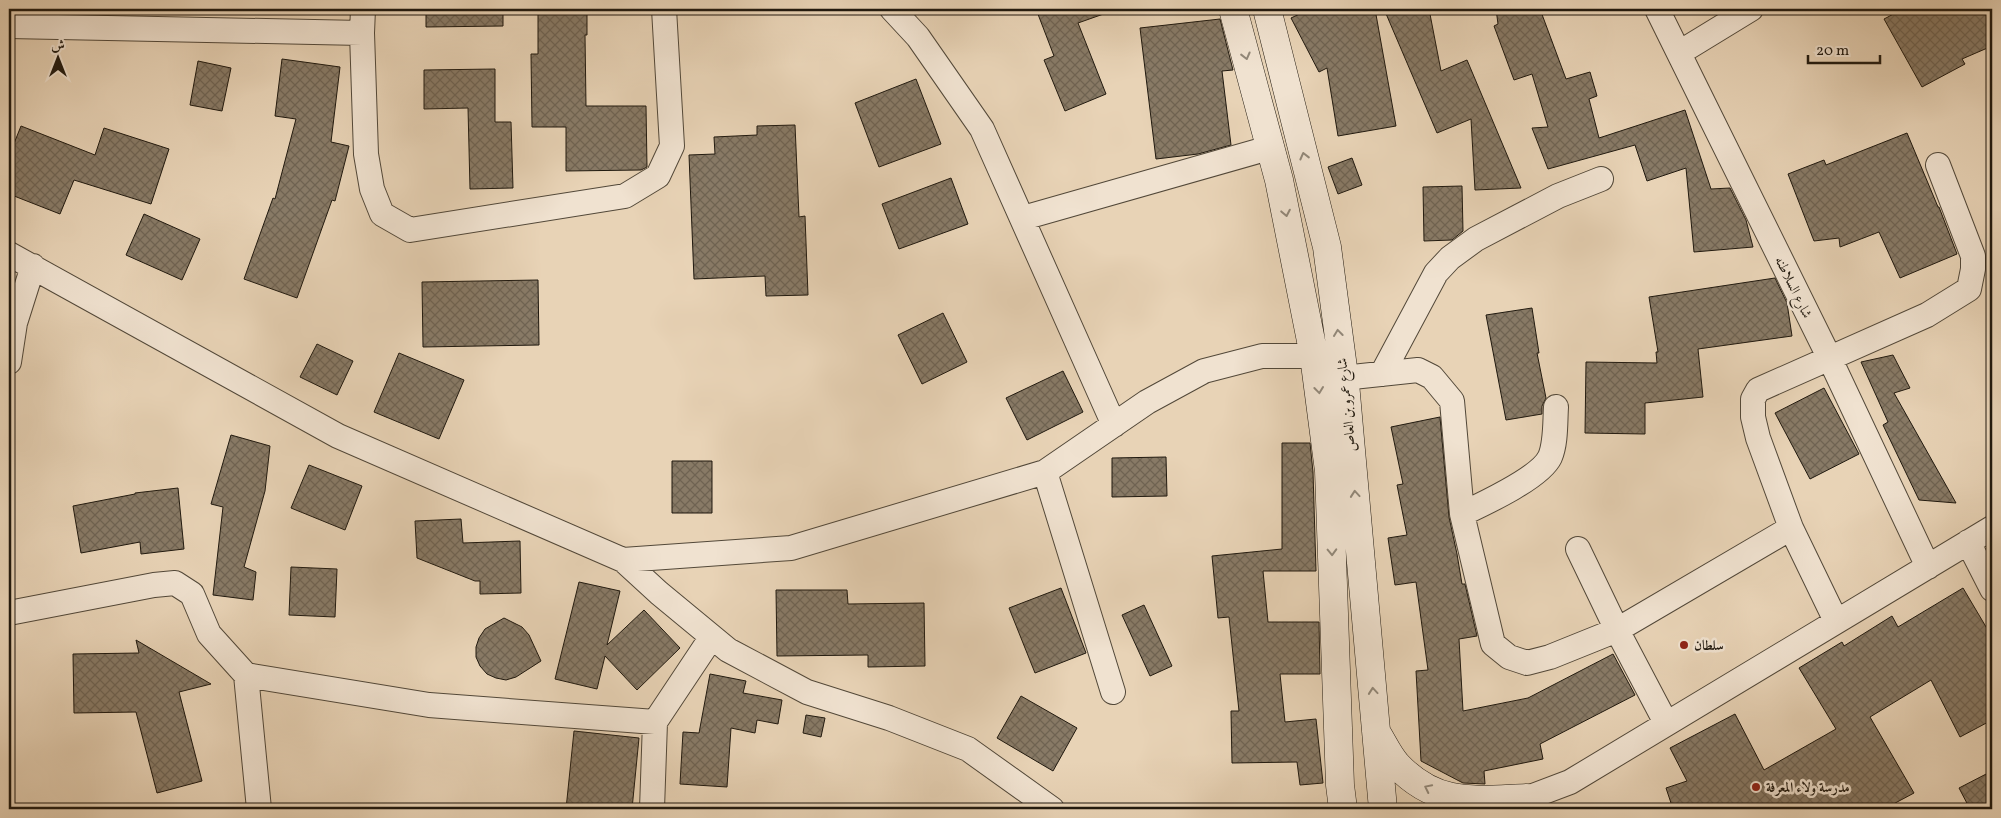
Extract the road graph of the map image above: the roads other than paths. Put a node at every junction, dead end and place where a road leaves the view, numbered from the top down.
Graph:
1 (363, 9) edge
2 (664, 9) edge
3 (892, 9) edge
4 (1234, 9) edge
5 (1266, 9) edge
6 (1657, 9) edge
7 (1751, 9) edge
8 (9, 26) edge
9 (362, 33) junction
10 (1679, 53) junction
11 (1269, 148) junction
12 (1938, 165) dead end
13 (1602, 179) dead end
14 (1023, 218) junction
15 (9, 254) edge
16 (33, 266) junction
17 (1314, 356) junction
18 (1829, 357) junction
19 (9, 362) edge
20 (1382, 374) junction
21 (1343, 378) junction
22 (1556, 407) dead end
23 (1114, 425) junction
24 (1045, 472) junction
25 (1462, 514) junction
26 (1791, 528) junction
27 (1992, 528) edge
28 (1968, 542) junction
29 (1578, 549) dead end
30 (623, 560) junction
31 (1928, 566) junction
32 (1992, 589) edge
33 (9, 613) edge
34 (1836, 621) junction
35 (1617, 630) junction
36 (711, 638) junction
37 (246, 675) junction
38 (1112, 692) dead end
39 (655, 722) junction
40 (1666, 723) junction
41 (1376, 734) junction
42 (1532, 804) edge
43 (259, 809) edge
44 (652, 809) edge
45 (1052, 809) edge
46 (1344, 809) edge
47 (1383, 809) edge
48 (1496, 809) edge

1 - 9 street
2 - 9 street
3 - 14 street
4 -> 11 street
21 -> 5 street, شارع عمرو بن العاص
6 - 10 street, شارع السلاطنه
7 - 10 street
8 - 9 street
10 - 18 street, شارع السلاطنه
11 - 14 street
11 -> 17 street
12 - 18 street
13 - 20 street
14 - 23 street
15 - 16 street
16 - 19 street
16 - 30 street
17 - 23 street
17 -> 46 street
18 - 26 street
18 - 31 street, شارع السلاطنه
20 - 21 street
20 - 25 street
41 -> 21 street, شارع عمرو بن العاص
22 - 25 street
23 - 24 street
24 - 30 street
24 - 38 street
25 - 35 street
26 - 34 street
26 - 35 street
27 - 28 street
28 - 31 street
28 - 32 street
29 - 35 street
30 - 36 street
31 - 34 street
33 - 37 street
34 - 40 street
35 - 40 street
36 - 39 street
36 - 45 street
37 - 39 street
37 - 43 street
39 - 44 street
40 - 42 street
42 -> 41 street
41 - 47 street, شارع عمرو بن العاص
42 - 48 street

